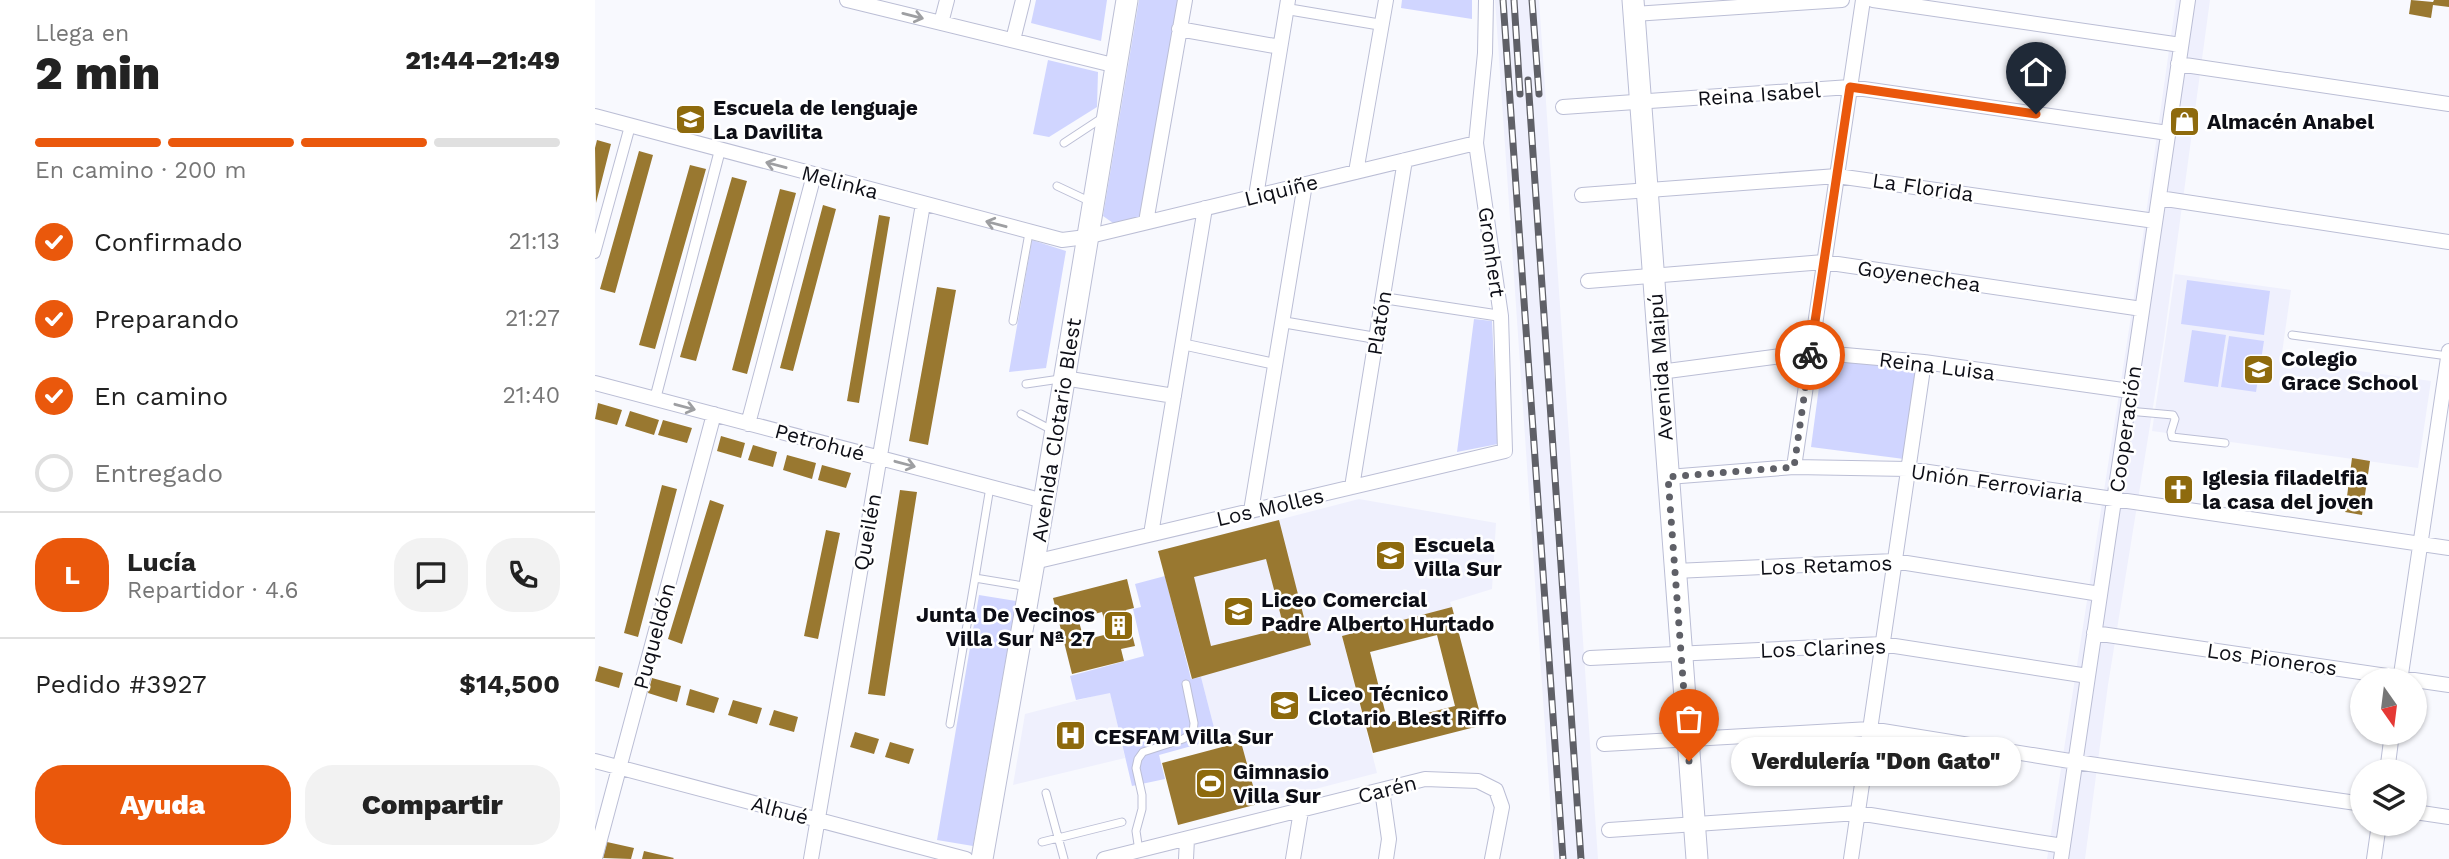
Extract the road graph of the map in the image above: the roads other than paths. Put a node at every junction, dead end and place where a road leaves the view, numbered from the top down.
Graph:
1 (848, 0) edge
2 (947, 0) edge
3 (1023, 0) edge
4 (1127, 0) edge
5 (1185, 0) edge
6 (1386, 0) edge
7 (1486, 0) edge
8 (1842, 0) edge
9 (1863, 0) edge
10 (1873, 0) edge
11 (2188, 0) edge
12 (1287, 5) edge
13 (1634, 7) edge
14 (941, 23) junction
15 (1382, 25) junction
16 (1179, 29) junction
17 (1013, 40) junction
18 (2181, 45) junction
19 (1280, 47) junction
20 (2178, 64) junction
21 (1117, 66) junction
22 (1850, 87) junction
23 (1641, 101) junction
24 (2449, 104) edge
25 (1563, 107) dead end
26 (1108, 114) junction
27 (595, 116) edge
28 (630, 126) junction
29 (2168, 133) junction
30 (1064, 143) dead end
31 (1476, 143) junction
32 (720, 150) junction
33 (1405, 160) junction
34 (1356, 172) junction
35 (814, 175) junction
36 (1837, 176) junction
37 (1305, 184) junction
38 (1057, 186) dead end
39 (1647, 191) junction
40 (1582, 195) dead end
41 (1256, 196) junction
42 (2159, 198) junction
43 (1092, 202) junction
44 (923, 204) junction
45 (1205, 208) junction
46 (2155, 220) junction
47 (1146, 222) junction
48 (1028, 233) junction
49 (1086, 237) junction
50 (2449, 242) edge
51 (595, 253) edge
52 (1824, 262) junction
53 (1653, 278) junction
54 (1588, 281) dead end
55 (1383, 298) junction
56 (2142, 309) junction
57 (1501, 316) junction
58 (1013, 321) dead end
59 (1282, 322) junction
60 (2292, 335) dead end
61 (1376, 338) junction
62 (1182, 344) junction
63 (2449, 351) edge
64 (1811, 352) junction
65 (2448, 356) edge
66 (1924, 362) junction
67 (1275, 364) junction
68 (1660, 372) junction
69 (1064, 378) junction
70 (595, 383) edge
71 (1026, 384) dead end
72 (2130, 391) junction
73 (1174, 396) junction
74 (655, 399) junction
75 (2127, 411) junction
76 (713, 414) junction
77 (1021, 414) dead end
78 (748, 424) junction
79 (1055, 432) junction
80 (2225, 443) dead end
81 (1505, 451) joint
82 (880, 457) junction
83 (1794, 467) junction
84 (1908, 469) junction
85 (1668, 477) junction
86 (990, 487) junction
87 (1352, 487) junction
88 (2114, 499) junction
89 (1044, 501) junction
90 (1251, 511) junction
91 (1151, 534) junction
92 (2420, 543) junction
93 (2449, 548) edge
94 (1895, 561) junction
95 (1034, 562) junction
96 (1675, 571) junction
97 (975, 578) junction
98 (1030, 587) junction
99 (2100, 594) junction
100 (2095, 633) junction
101 (1882, 643) junction
102 (1681, 654) junction
103 (1590, 658) dead end
104 (2402, 668) edge
105 (2350, 671) edge
106 (2088, 676) junction
107 (2427, 682) edge
108 (1186, 684) dead end
109 (2449, 685) edge
110 (950, 724) dead end
111 (1870, 729) junction
112 (1688, 740) junction
113 (1604, 744) dead end
114 (595, 761) edge
115 (2075, 762) junction
116 (619, 768) junction
117 (1382, 790) junction
118 (1046, 793) dead end
119 (2350, 802) edge
120 (1301, 811) junction
121 (1858, 813) junction
122 (2427, 814) edge
123 (2449, 817) edge
124 (818, 820) junction
125 (1122, 822) dead end
126 (1694, 825) junction
127 (1609, 830) dead end
128 (2377, 836) edge
129 (1058, 838) junction
130 (1187, 839) junction
131 (1042, 842) dead end
132 (1139, 851) junction
133 (2062, 852) edge
134 (595, 858) edge
135 (811, 859) edge
136 (966, 859) edge
137 (982, 859) edge
138 (1063, 859) edge
139 (1104, 859) edge
140 (1186, 859) edge
141 (1293, 859) edge
142 (1386, 859) edge
143 (1492, 859) edge
144 (1697, 859) edge
145 (1851, 859) edge
146 (2374, 859) edge

1 -> 14 street
2 - 14 street
3 - 17 street
4 - 21 main road, Avenida Clotario Blest
5 - 16 street
6 - 15 street
7 - 31 street, Gronhert
8 - 13 street
9 - 22 street
10 - 18 street
11 - 18 street, Cooperación
12 - 15 street
12 - 19 street
13 - 23 main road, Avenida Maipú
14 - 17 street
15 - 34 street
16 - 19 street
16 - 47 street
17 - 21 street
18 - 20 street, Cooperación
19 - 41 street
20 - 24 street
20 - 29 street, Cooperación
21 - 26 main road, Avenida Clotario Blest
22 - 23 street, Reina Isabel
22 - 29 street, Reina Isabel
22 - 36 street
23 - 25 street, Reina Isabel
23 - 39 main road, Avenida Maipú
26 - 30 lane
26 - 43 main road, Avenida Clotario Blest
27 - 28 street, Melinka
28 - 32 street, Melinka
28 - 51 street
29 - 42 street, Cooperación
31 - 33 street, Liquiñe
31 - 57 street, Gronhert
35 -> 32 street, Melinka
32 - 74 street
33 - 34 street, Liquiñe
33 - 55 street, Platón
34 - 37 street, Liquiñe
35 - 44 street, Melinka
35 - 78 street
36 - 39 street, La Florida
36 - 46 street, La Florida
36 - 52 street
37 - 41 street, Liquiñe
37 - 59 street
38 - 43 lane
39 - 40 street, La Florida
39 - 53 main road, Avenida Maipú
41 - 45 street, Liquiñe
42 - 46 street, Cooperación
42 - 50 street
43 - 49 main road, Avenida Clotario Blest
48 -> 44 street, Melinka
44 - 82 street, Queilén
45 - 47 street, Liquiñe
45 - 62 street
46 - 56 street, Cooperación
47 - 49 street, Liquiñe
48 - 49 street, Melinka
48 - 58 lane
49 - 69 main road, Avenida Clotario Blest
52 - 53 street, Goyenechea
52 - 56 street, Goyenechea
52 - 64 street
53 - 54 street, Goyenechea
53 - 68 main road, Avenida Maipú
55 - 57 street
55 - 61 street, Platón
56 - 72 street, Cooperación
57 - 81 street, Gronhert
59 - 61 street
59 - 67 street
60 - 65 lane
61 - 87 street, Platón
62 - 67 street
62 - 73 street
63 - 65 street
64 - 66 street, Reina Luisa
64 - 68 street, Reina Luisa
64 - 83 street
65 - 92 street
66 - 72 street, Reina Luisa
66 - 84 street
67 - 90 street
68 - 85 main road, Avenida Maipú
69 - 71 lane
69 - 73 street
69 - 79 main road, Avenida Clotario Blest
70 - 74 street, Petrohué
72 - 75 street, Cooperación
73 - 91 street
74 -> 76 street, Petrohué
75 - 80 lane
75 - 88 street, Cooperación
76 - 78 street, Petrohué
76 - 116 street, Puqueldón
77 - 79 lane
78 - 82 street, Petrohué
79 - 89 main road, Avenida Clotario Blest
81 - 87 street, Los Molles
82 -> 86 street, Petrohué
82 - 124 street, Queilén
83 - 84 street, Unión Ferroviaria
83 - 85 street, Unión Ferroviaria
84 - 88 street, Unión Ferroviaria
84 - 94 street
85 - 96 main road, Avenida Maipú
86 - 89 street, Petrohué
86 - 97 lane
87 - 90 street, Los Molles
88 - 92 street, Unión Ferroviaria
88 - 99 street, Cooperación
89 - 95 main road, Avenida Clotario Blest
90 - 91 street, Los Molles
91 - 95 street, Los Molles
92 - 93 street, Unión Ferroviaria
92 - 104 street
94 - 96 street, Los Retamos
94 - 99 street, Los Retamos
94 - 101 street
95 - 98 main road, Avenida Clotario Blest
96 - 102 main road, Avenida Maipú
97 - 98 lane
97 - 110 lane
98 - 137 main road, Avenida Clotario Blest
99 - 100 street, Cooperación
100 - 105 street, Los Pioneros
100 - 106 street, Cooperación
101 - 102 street, Los Clarines
101 - 106 street, Los Clarines
101 - 111 street
102 - 103 street, Los Clarines
102 - 112 main road, Avenida Maipú
106 - 115 street, Cooperación
107 - 109 street, Los Pioneros
108 - 132 lane
111 - 112 street
111 - 115 street
111 - 121 street
112 - 113 street
112 - 126 main road, Avenida Maipú
114 - 116 street, Alhué
115 - 119 street
115 - 133 street, Cooperación
116 - 124 street, Alhué
116 - 134 street, Puqueldón
117 - 120 street, Carén
117 - 142 street
117 - 143 street, Carén
118 - 129 lane
120 - 130 street, Carén
120 - 141 street
121 - 126 street
121 - 133 street
121 - 145 street
122 - 123 street
124 - 135 street, Queilén
124 - 136 street, Alhué
125 - 129 lane
126 - 127 street
126 - 144 main road, Avenida Maipú
128 - 146 street
129 - 131 lane
129 - 138 lane
130 - 132 street, Carén
130 - 140 street
132 - 139 street, Carén

